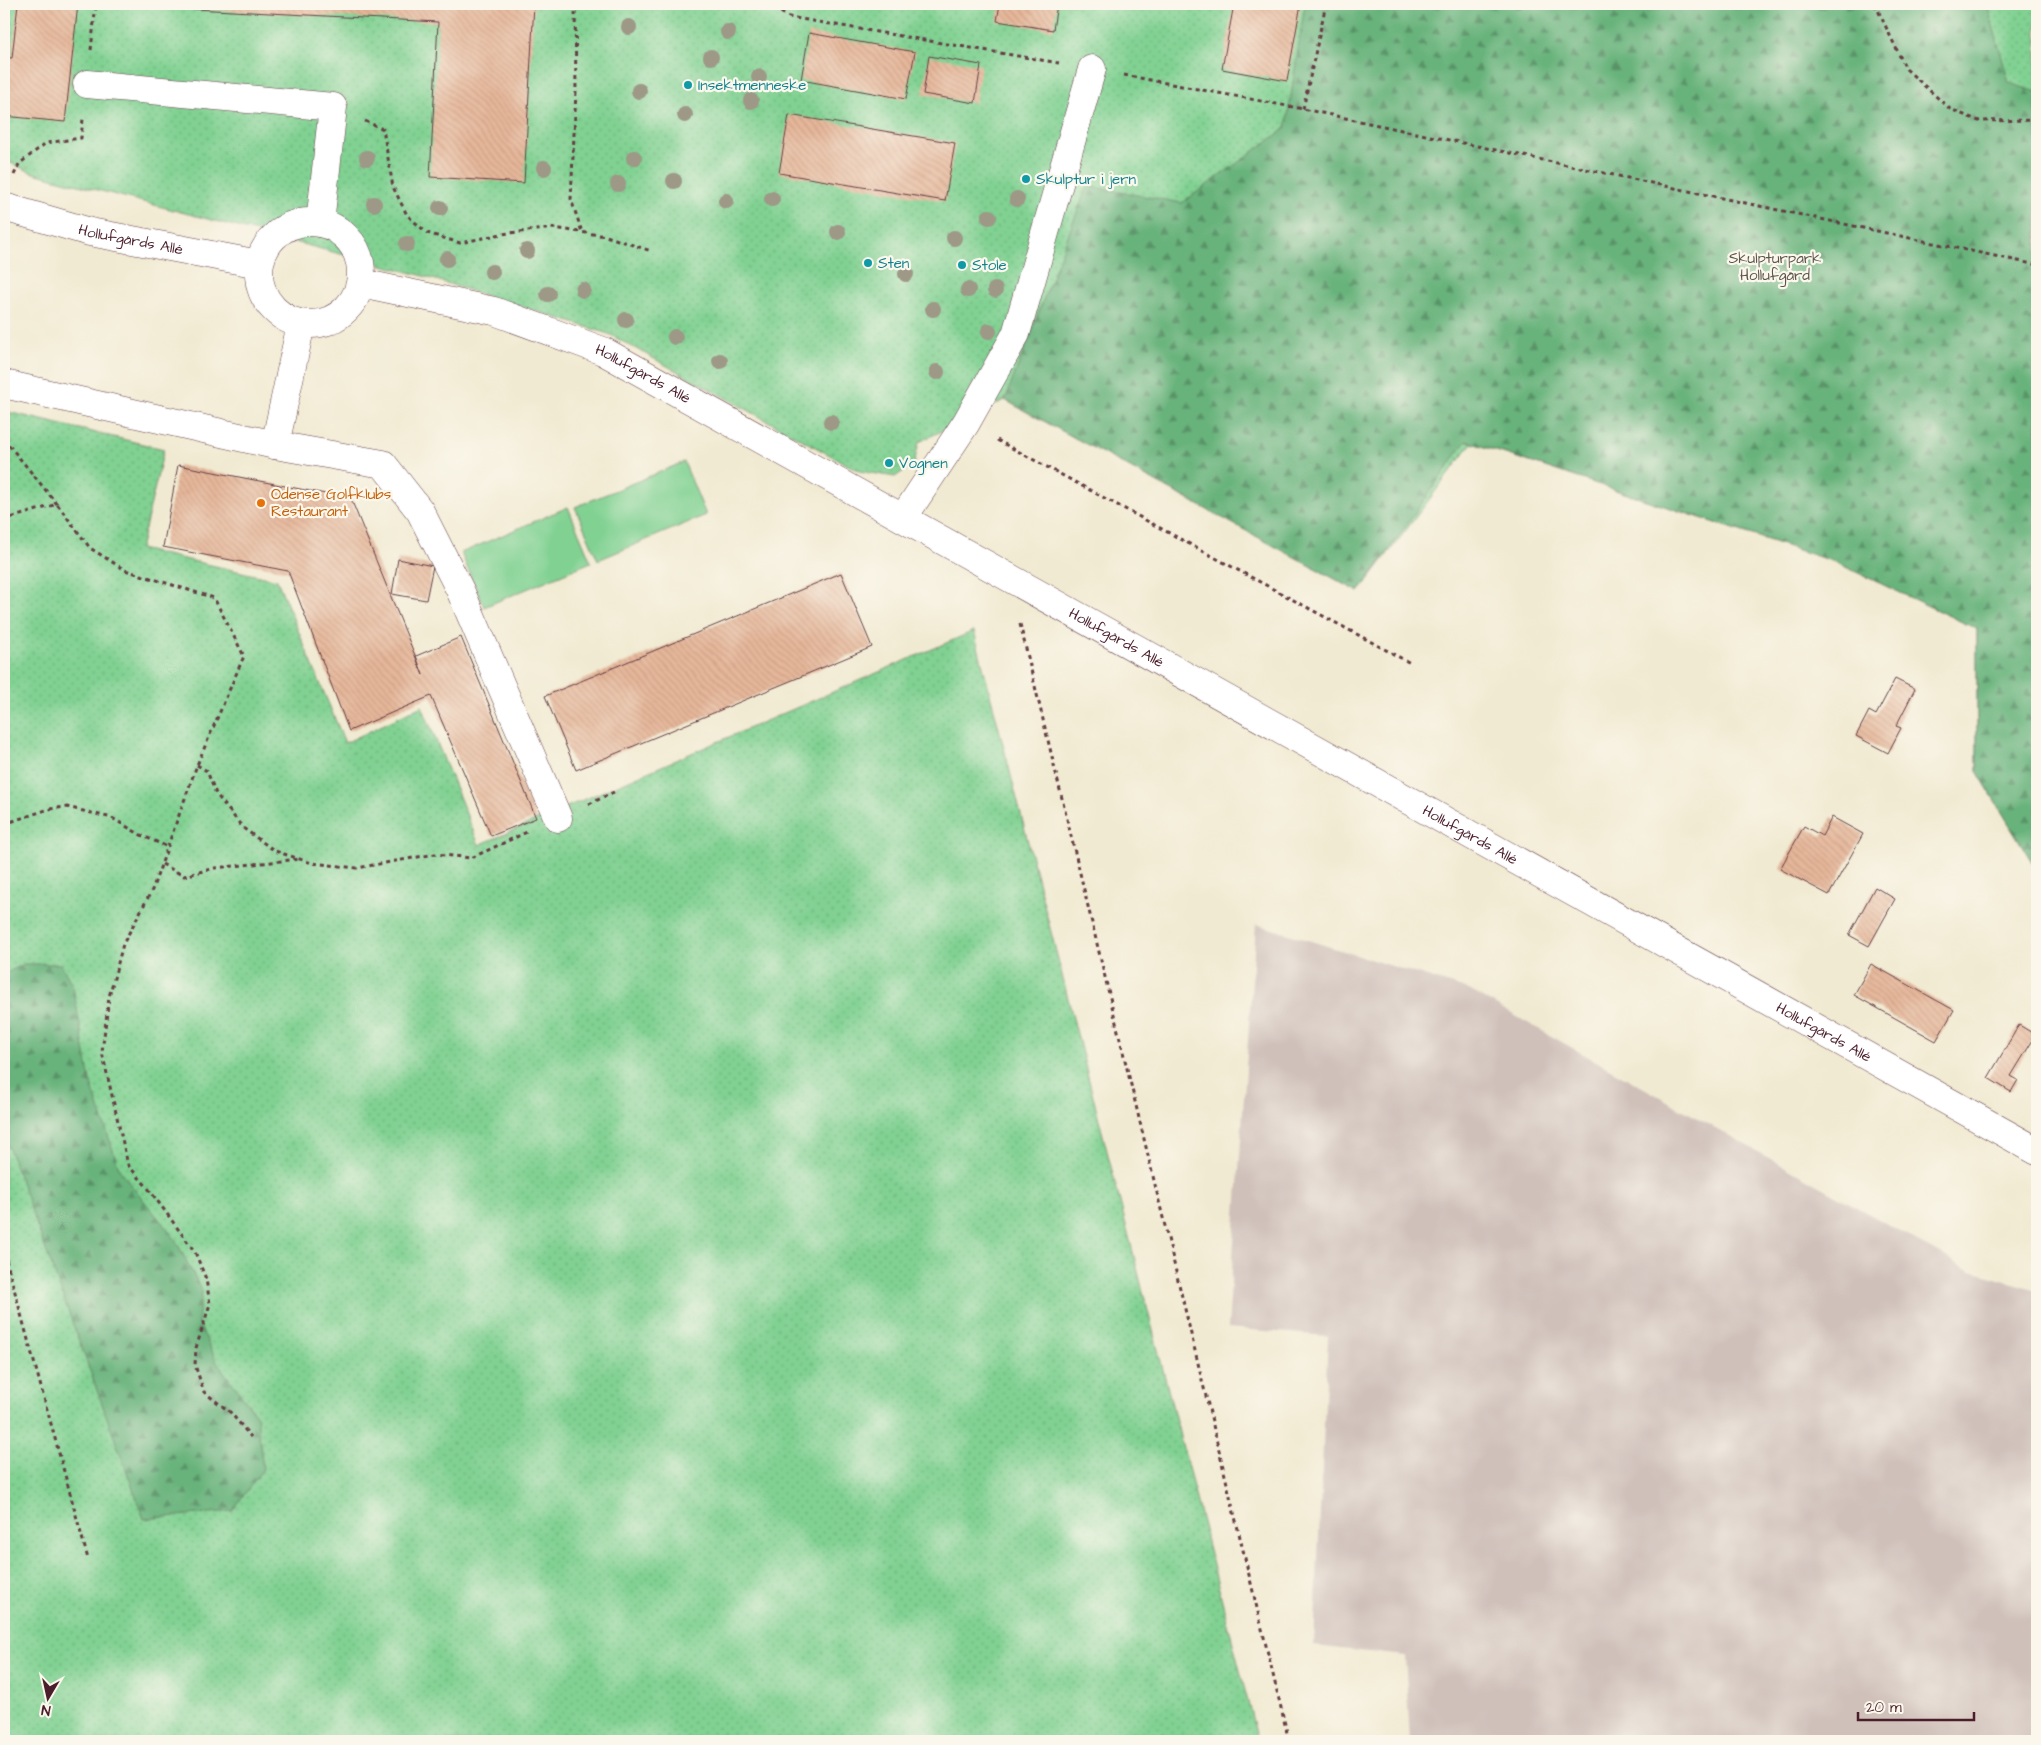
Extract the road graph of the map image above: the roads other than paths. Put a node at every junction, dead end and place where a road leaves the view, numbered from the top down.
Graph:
1 (1092, 69) road end
2 (87, 84) road end
3 (4, 207) edge
4 (320, 223) junction
5 (260, 264) junction
6 (362, 283) junction
7 (301, 324) junction
8 (4, 384) edge
9 (275, 445) junction
10 (903, 518) junction
11 (558, 818) road end
12 (2037, 1151) edge

1 - 10 street
2 - 4 street
3 - 5 street, Hollufgårds Allé
4 - 5 street
4 - 6 street
5 - 7 street
6 - 7 street
6 - 10 street, Hollufgårds Allé
7 - 9 street
8 - 9 street
9 - 11 street
10 - 12 street, Hollufgårds Allé

